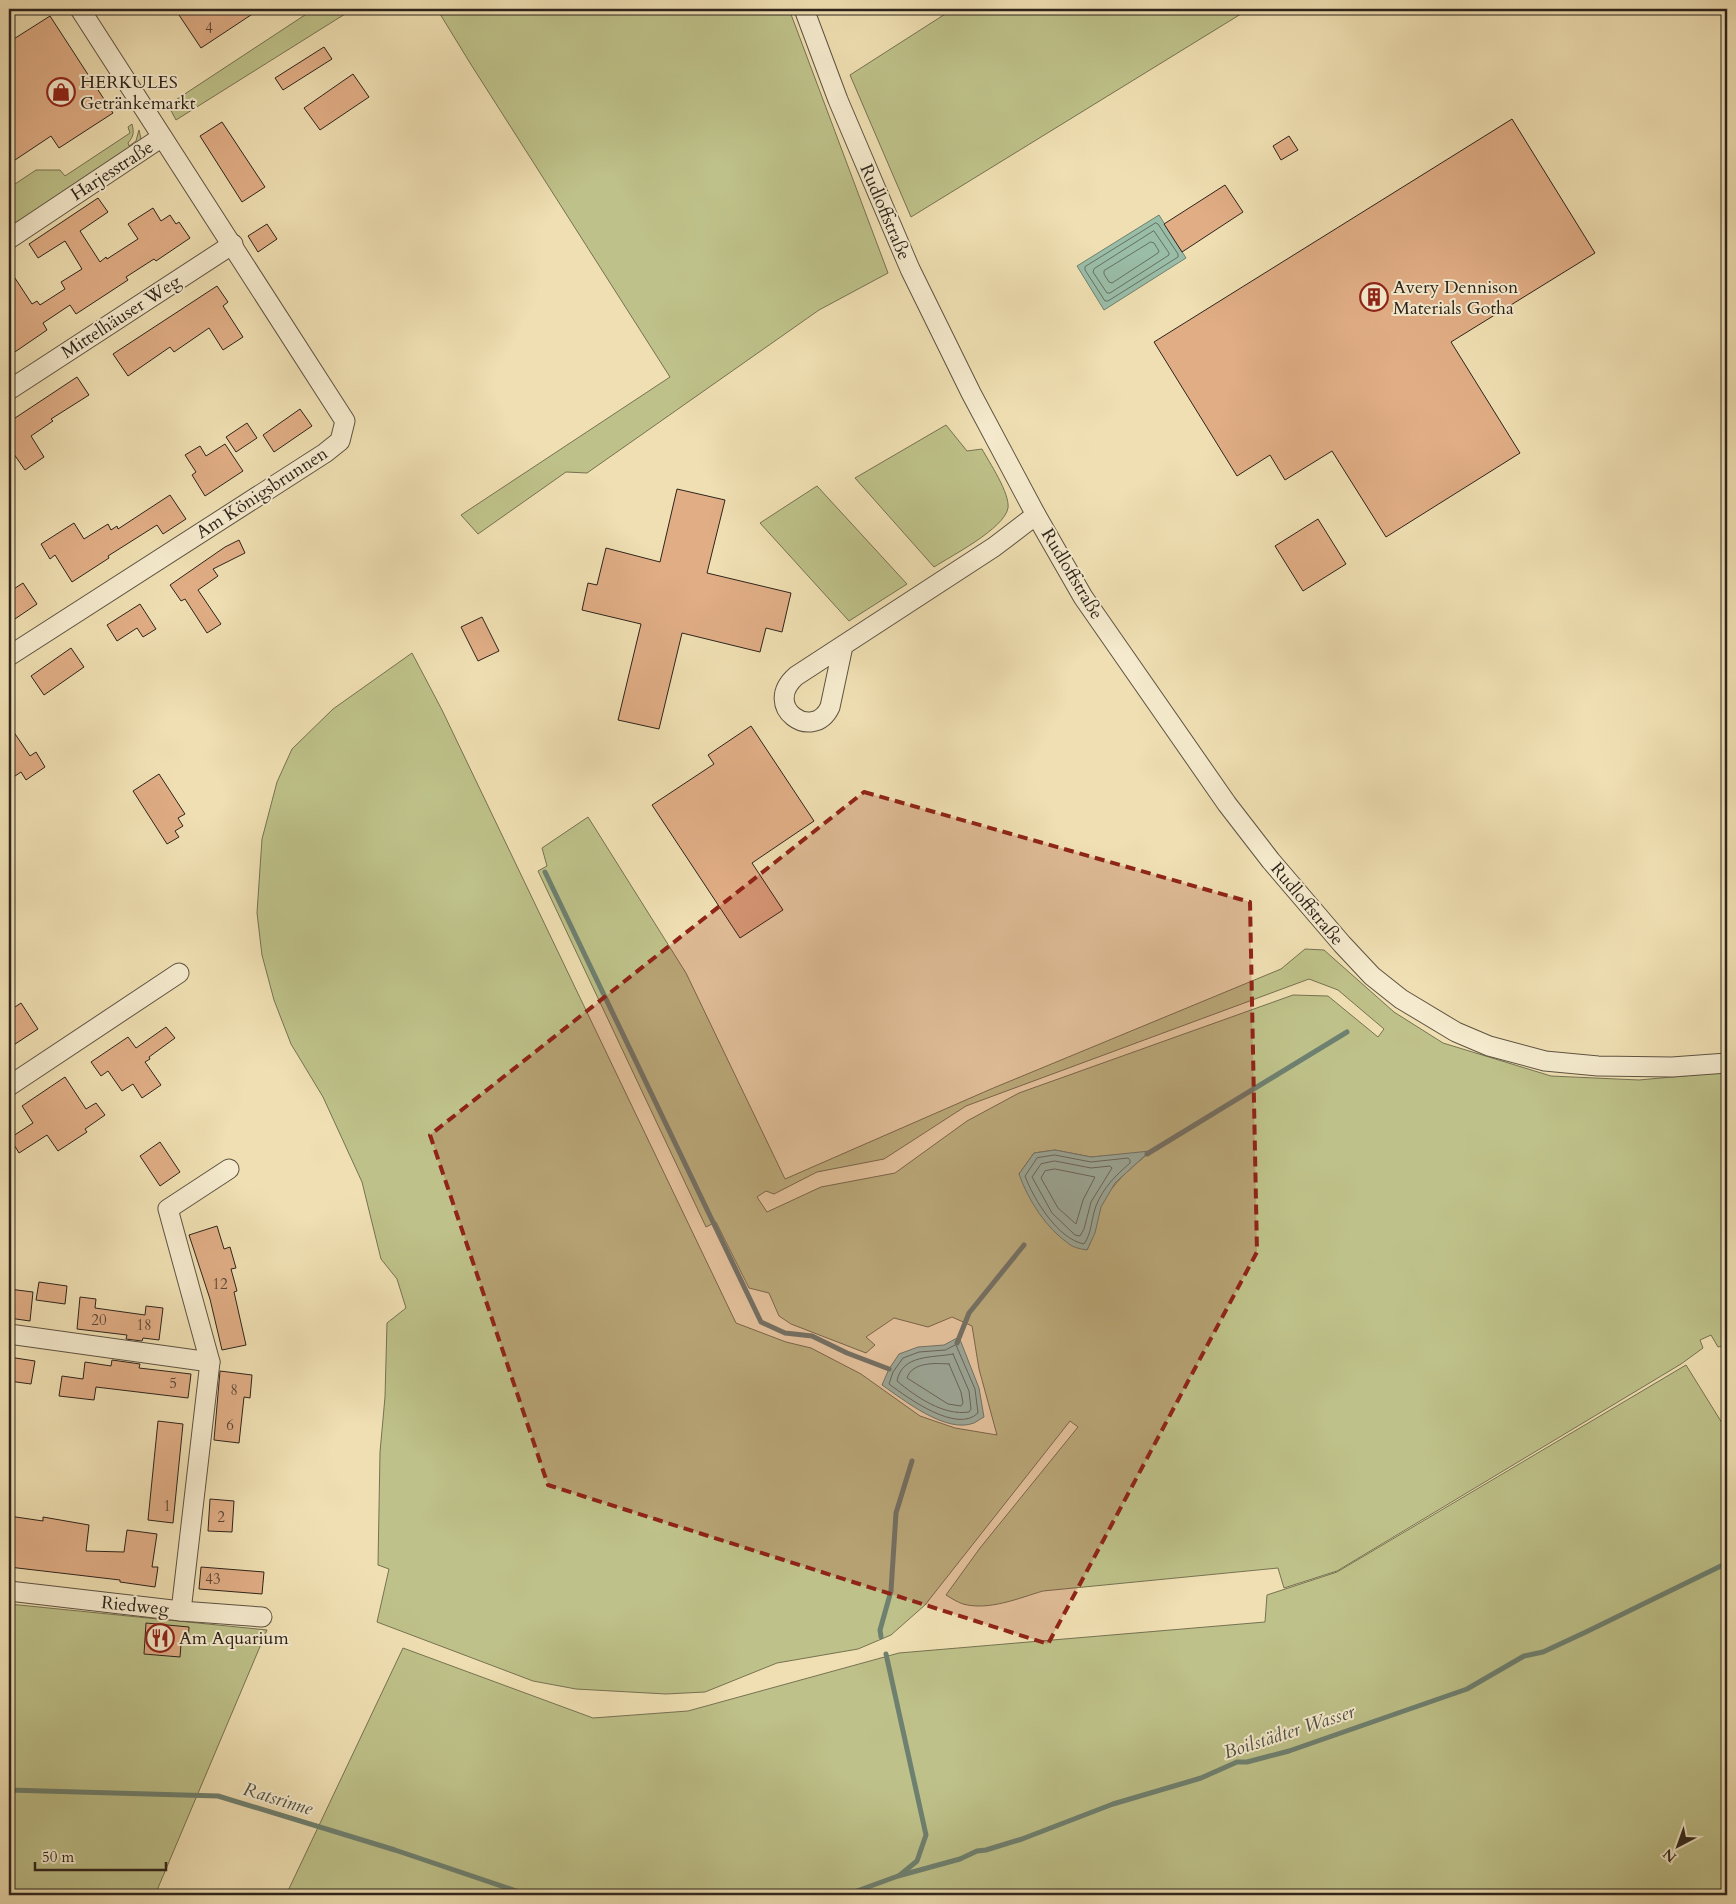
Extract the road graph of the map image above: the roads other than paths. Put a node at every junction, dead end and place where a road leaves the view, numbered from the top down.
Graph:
1 (80, 9) edge
2 (804, 9) edge
3 (162, 137) junction
4 (9, 239) edge
5 (233, 244) junction
6 (9, 390) edge
7 (1036, 515) junction
8 (843, 646) dead end
9 (9, 656) edge
10 (179, 973) dead end
11 (1727, 1063) edge
12 (9, 1086) edge
13 (229, 1169) dead end
14 (9, 1334) edge
15 (210, 1362) junction
16 (9, 1591) edge
17 (181, 1611) junction
18 (262, 1617) dead end

1 - 3 street, Harjesstraße
2 - 7 street, Rudloffstraße
3 - 4 street, Harjesstraße
3 - 5 street, Am Königsbrunnen
5 - 6 street, Mittelhäuser Weg
5 - 9 street, Am Königsbrunnen
7 - 8 street, Rudloffstraße
7 - 11 street, Rudloffstraße
10 - 12 street
13 - 15 street
14 - 15 street
15 - 17 street
16 - 17 street, Riedweg
17 - 18 street, Riedweg

